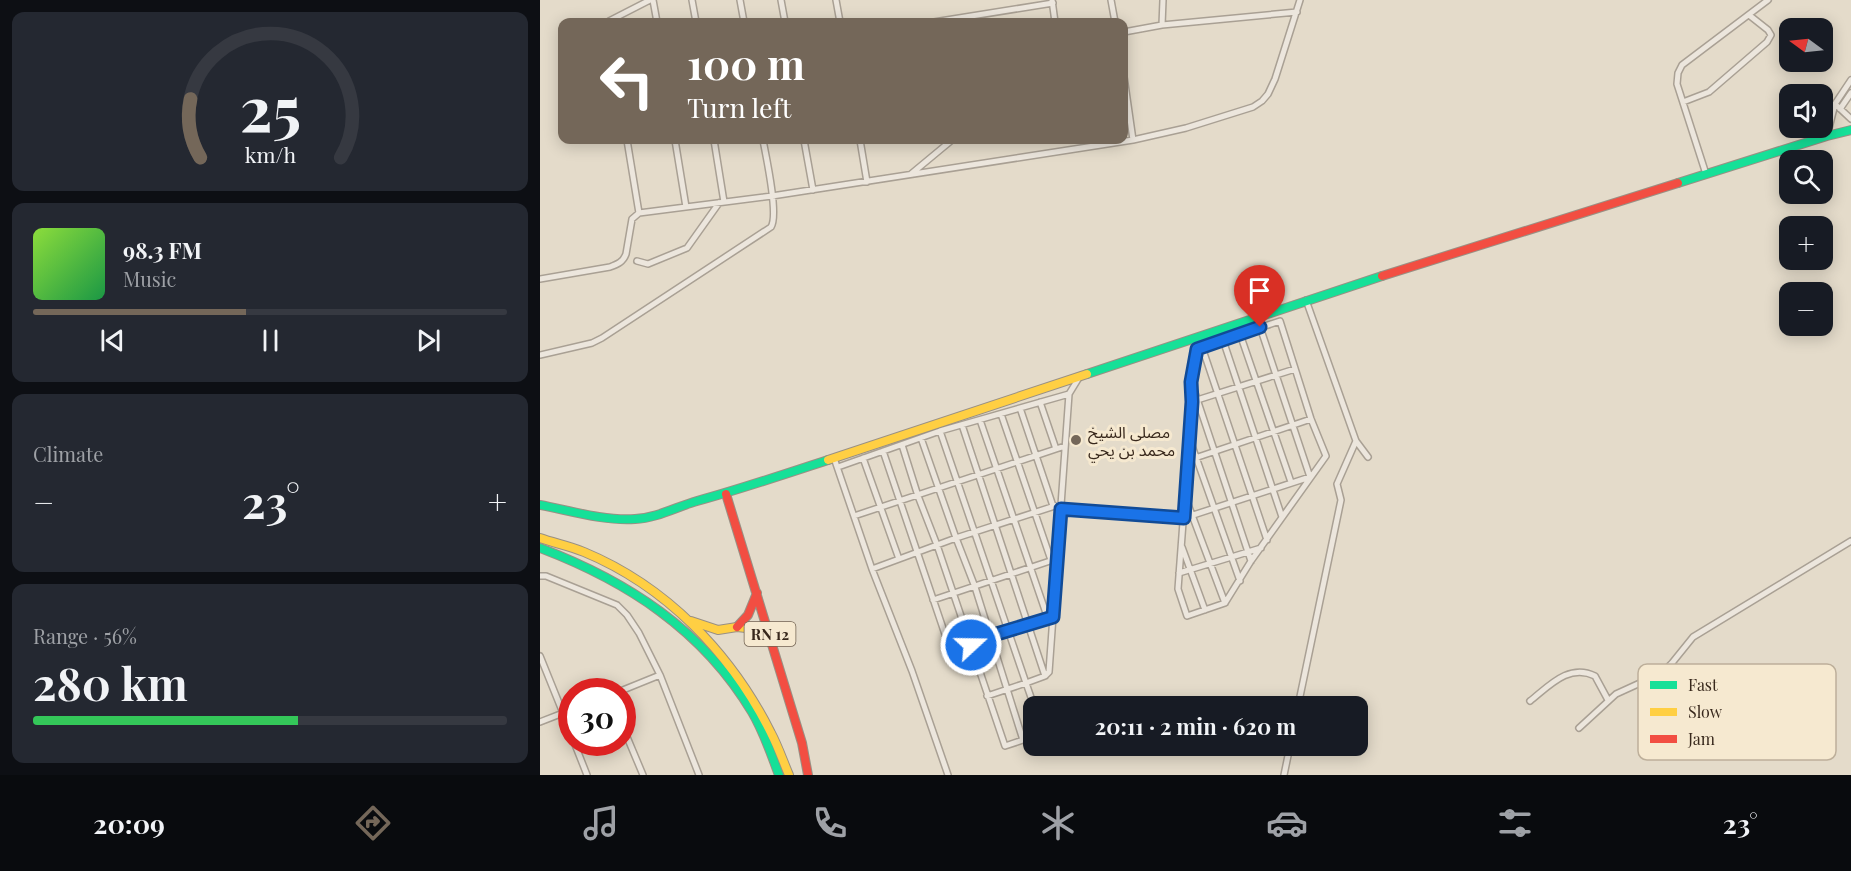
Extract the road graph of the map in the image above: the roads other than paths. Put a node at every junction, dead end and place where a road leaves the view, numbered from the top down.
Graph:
1 (651, 0) edge
2 (693, 0) edge
3 (740, 0) edge
4 (782, 0) edge
5 (836, 0) edge
6 (1111, 0) edge
7 (1163, 0) edge
8 (1300, 0) edge
9 (1768, 0) edge
10 (1052, 2) edge
11 (1297, 12) junction
12 (1749, 15) junction
13 (615, 18) edge
14 (656, 18) edge
15 (695, 18) edge
16 (743, 18) edge
17 (784, 18) edge
18 (839, 18) edge
19 (958, 18) edge
20 (1054, 18) edge
21 (1114, 18) edge
22 (1162, 25) junction
23 (1128, 31) edge
24 (1851, 80) edge
25 (1851, 93) edge
26 (1683, 102) junction
27 (1834, 104) junction
28 (1128, 106) edge
29 (1833, 109) edge
30 (1840, 109) junction
31 (1851, 119) edge
32 (1851, 130) edge
33 (1833, 134) edge
34 (1821, 138) edge
35 (1133, 140) junction
36 (1128, 141) edge
37 (628, 144) edge
38 (676, 144) edge
39 (715, 144) edge
40 (764, 144) edge
41 (805, 144) edge
42 (861, 144) edge
43 (947, 144) edge
44 (1077, 144) edge
45 (1106, 144) edge
46 (1078, 148) junction
47 (1706, 174) junction
48 (910, 175) junction
49 (867, 182) junction
50 (813, 190) junction
51 (772, 196) junction
52 (722, 202) junction
53 (686, 207) junction
54 (639, 213) junction
55 (637, 261) dead end
56 (540, 279) edge
57 (1306, 300) junction
58 (1260, 327) junction
59 (1240, 334) junction
60 (1222, 340) junction
61 (1202, 347) junction
62 (540, 355) edge
63 (1295, 369) junction
64 (1276, 375) junction
65 (1080, 376) junction
66 (1257, 381) junction
67 (1238, 387) junction
68 (1069, 394) junction
69 (1217, 394) junction
70 (1195, 401) junction
71 (1040, 402) junction
72 (1020, 408) junction
73 (1001, 414) junction
74 (1311, 419) junction
75 (980, 420) junction
76 (962, 425) junction
77 (1292, 425) junction
78 (940, 431) junction
79 (1274, 431) junction
80 (921, 438) junction
81 (1190, 438) junction
82 (1255, 438) junction
83 (1356, 441) junction
84 (902, 445) junction
85 (1235, 445) junction
86 (1065, 446) junction
87 (1056, 449) junction
88 (883, 451) junction
89 (1214, 451) junction
90 (1036, 456) junction
91 (1368, 457) dead end
92 (834, 458) junction
93 (863, 458) junction
94 (1196, 458) junction
95 (1188, 460) junction
96 (1017, 462) junction
97 (838, 467) junction
98 (997, 470) junction
99 (978, 476) junction
100 (1310, 477) junction
101 (1291, 482) junction
102 (958, 483) junction
103 (939, 489) junction
104 (1272, 489) junction
105 (726, 494) junction
106 (1252, 495) junction
107 (918, 496) junction
108 (1185, 497) junction
109 (900, 502) junction
110 (1231, 502) junction
111 (540, 505) edge
112 (1053, 506) junction
113 (1061, 506) junction
114 (881, 508) junction
115 (1214, 508) junction
116 (1034, 513) junction
117 (1192, 515) junction
118 (854, 516) junction
119 (1282, 517) junction
120 (1184, 518) junction
121 (1014, 519) junction
122 (995, 525) junction
123 (975, 532) junction
124 (540, 538) edge
125 (956, 538) junction
126 (1267, 540) junction
127 (1851, 541) edge
128 (937, 545) junction
129 (1181, 545) junction
130 (540, 548) edge
131 (1262, 548) junction
132 (918, 552) junction
133 (1248, 552) junction
134 (1231, 557) junction
135 (899, 559) junction
136 (1054, 559) junction
137 (1251, 561) junction
138 (1210, 563) junction
139 (1030, 568) junction
140 (872, 569) junction
141 (1190, 569) junction
142 (1179, 573) junction
143 (1011, 574) junction
144 (540, 576) edge
145 (1240, 581) junction
146 (992, 582) junction
147 (975, 587) junction
148 (757, 593) junction
149 (954, 594) junction
150 (933, 600) junction
151 (1225, 603) junction
152 (1205, 610) junction
153 (1051, 618) junction
154 (691, 621) junction
155 (1028, 626) junction
156 (737, 627) junction
157 (1008, 631) junction
158 (990, 636) junction
159 (772, 643) junction
160 (971, 645) junction
161 (540, 656) edge
162 (1671, 664) edge
163 (660, 675) junction
164 (1045, 676) junction
165 (1026, 683) junction
166 (1638, 683) edge
167 (636, 685) edge
168 (1006, 689) junction
169 (987, 696) junction
170 (1031, 696) edge
171 (1300, 696) edge
172 (1608, 700) junction
173 (1530, 701) dead end
174 (558, 703) edge
175 (558, 715) edge
176 (540, 722) edge
177 (1580, 728) dead end
178 (1023, 740) joint
179 (580, 756) edge
180 (635, 756) edge
181 (1288, 756) edge
182 (587, 775) edge
183 (643, 775) edge
184 (699, 775) edge
185 (779, 775) edge
186 (789, 775) edge
187 (808, 775) edge
188 (948, 775) edge
189 (1284, 775) edge

1 - 13 street
1 - 14 street
2 - 15 street
3 - 16 street
4 - 17 street
5 - 18 street
6 - 21 street
7 - 22 street
8 - 11 street
9 - 12 street
10 - 19 street
10 - 20 street
11 - 22 street
11 - 35 street
12 - 26 street
12 - 26 street
22 - 23 street
24 - 27 street
25 - 30 street
26 - 47 street
27 - 29 street
27 - 30 street
28 - 35 street
30 - 31 street
32 - 33 main road
34 - 47 main road
35 - 36 street
37 - 54 street
38 - 53 street
39 - 52 street
40 - 51 street
41 - 50 street
42 - 49 street
43 - 48 street
44 - 46 street
45 - 46 street
46 - 48 street
47 - 57 main road
48 - 49 street
49 - 50 street
50 - 51 street
51 - 52 street
51 - 62 street
52 - 53 street
52 - 55 street
53 - 54 street
54 - 56 street
57 - 65 main road
57 - 83 street
58 - 59 street
58 - 63 street
58 - 64 street
59 - 60 street
59 - 66 street
60 - 61 street
60 - 67 street
61 - 69 street
61 - 70 street
63 - 64 street
63 - 74 street
64 - 66 street
64 - 77 street
65 - 68 street
65 - 92 main road
66 - 67 street
66 - 79 street
67 - 69 street
67 - 82 street
68 - 71 street
68 - 86 street
69 - 70 street
69 - 85 street
70 - 81 street
70 - 89 street
71 - 72 street
71 - 87 street
72 - 73 street
72 - 90 street
73 - 75 street
73 - 96 street
74 - 77 street
74 - 100 street
75 - 76 street
75 - 98 street
76 - 78 street
76 - 99 street
77 - 79 street
77 - 100 street
78 - 80 street
78 - 102 street
79 - 82 street
79 - 101 street
80 - 84 street
80 - 103 street
81 - 94 street
81 - 95 street
82 - 85 street
82 - 104 street
83 - 91 street
83 - 171 street
84 - 88 street
84 - 107 street
85 - 89 street
85 - 106 street
86 - 87 street
86 - 113 street
87 - 90 street
88 - 93 street
88 - 109 street
89 - 94 street
89 - 110 street
90 - 96 street
90 - 112 street
92 - 97 street
92 - 105 main road
93 - 97 street
93 - 114 street
94 - 95 street
94 - 115 street
95 - 108 street
96 - 98 street
96 - 116 street
97 - 118 street
98 - 99 street
98 - 121 street
99 - 102 street
99 - 122 street
100 - 101 street
100 - 119 street
101 - 104 street
102 - 103 street
102 - 123 street
103 - 107 street
103 - 125 street
104 - 106 street
104 - 119 street
105 - 111 main road
105 - 148 main road, RN 12
106 - 110 street
106 - 126 street
107 - 109 street
107 - 128 street
108 - 117 street
108 - 120 street
109 - 114 street
109 - 132 street
110 - 115 street
110 - 133 street
112 - 113 street
112 - 116 street
113 - 120 street
113 - 136 street
114 - 118 street
114 - 135 street
115 - 117 street
115 - 134 street
116 - 121 street
116 - 136 street
117 - 120 street
117 - 138 street
118 - 140 street
119 - 126 street
120 - 129 street
121 - 122 street
121 - 139 street
122 - 123 street
122 - 143 street
123 - 125 street
123 - 146 street
124 - 154 main road
125 - 128 street
125 - 147 street
126 - 131 street
127 - 162 street
128 - 132 street
128 - 149 street
129 - 141 street
129 - 142 street
130 - 185 main road
131 - 133 street
131 - 137 street
132 - 135 street
132 - 150 street
133 - 134 street
133 - 137 street
134 - 138 street
134 - 145 street
135 - 140 street
136 - 139 street
136 - 153 street
137 - 145 street
138 - 141 street
138 - 151 street
139 - 143 street
139 - 153 street
140 - 188 street
141 - 142 street
141 - 152 street
142 - 152 street
143 - 146 street
143 - 155 street
144 - 163 street
145 - 151 street
146 - 147 street
146 - 157 street
147 - 149 street
147 - 158 street
148 - 156 main road
148 - 159 main road, RN 12
149 - 150 street
149 - 160 street
150 - 160 street
151 - 152 street
153 - 155 street
153 - 164 street
154 - 156 main road
154 - 186 main road
155 - 157 street
155 - 164 street
156 - 159 main road
157 - 158 street
157 - 165 street
158 - 160 street
158 - 168 street
159 - 187 main road, RN 12
160 - 169 street
161 - 174 street
163 - 167 street
163 - 184 street
164 - 165 street
165 - 168 street
165 - 170 street
166 - 172 street
168 - 169 street
168 - 178 street
169 - 178 street
172 - 173 street
172 - 177 street
175 - 176 street
179 - 182 street
180 - 183 street
181 - 189 street

